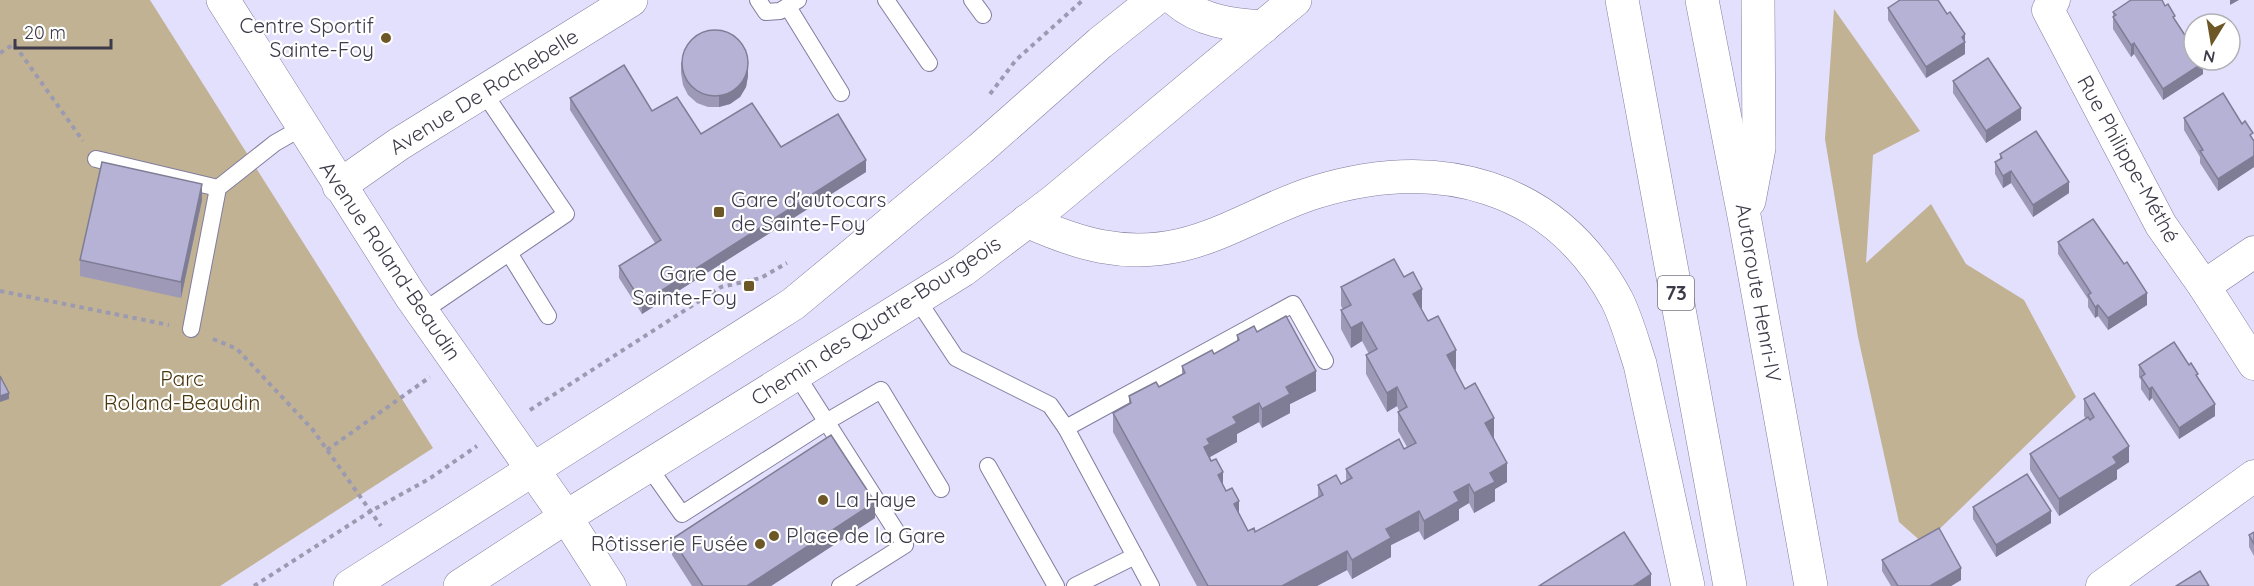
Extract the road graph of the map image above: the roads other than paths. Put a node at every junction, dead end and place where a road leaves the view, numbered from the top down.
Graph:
1 (223, 0) edge
2 (631, 0) edge
3 (758, 0) edge
4 (886, 0) edge
5 (972, 0) edge
6 (1154, 0) edge
7 (1176, 0) edge
8 (1295, 0) edge
9 (1622, 0) edge
10 (1702, 0) edge
11 (1758, 0) edge
12 (793, 3) edge
13 (2051, 5) edge
14 (983, 15) dead end
15 (1263, 27) junction
16 (929, 63) dead end
17 (484, 93) junction
18 (841, 93) dead end
19 (303, 128) junction
20 (96, 159) road end
21 (339, 186) junction
22 (218, 188) junction
23 (1745, 220) junction
24 (1027, 221) junction
25 (2254, 252) edge
26 (509, 253) junction
27 (2204, 286) junction
28 (916, 299) junction
29 (422, 312) junction
30 (548, 316) dead end
31 (190, 329) road end
32 (1325, 361) dead end
33 (2254, 364) edge
34 (796, 374) junction
35 (826, 422) junction
36 (1066, 428) junction
37 (648, 466) junction
38 (988, 466) dead end
39 (533, 471) junction
40 (2254, 476) edge
41 (941, 489) dead end
42 (566, 517) junction
43 (1135, 556) junction
44 (350, 586) edge
45 (460, 586) edge
46 (610, 586) edge
47 (840, 586) edge
48 (1056, 586) edge
49 (1075, 586) edge
50 (1151, 586) edge
51 (1688, 586) edge
52 (1730, 586) edge
53 (1811, 586) edge
54 (2102, 586) edge

1 - 19 main road, Avenue Roland-Beaudin
2 - 17 main road, Avenue De Rochebelle
3 - 12 lane
4 - 16 lane
5 - 14 lane
6 - 39 main road
7 - 15 main road
8 - 15 main road, Chemin des Quatre-Bourgeois
9 - 52 main road, 73
10 - 23 main road, Autoroute Henri-IV
11 - 23 main road
12 - 18 lane
13 - 27 street, Rue Philippe-Méthé
15 - 24 main road, Chemin des Quatre-Bourgeois
17 - 21 main road, Avenue De Rochebelle
17 - 26 lane
19 - 21 main road, Avenue Roland-Beaudin
19 - 22 lane
20 - 22 lane
21 - 29 main road, Avenue Roland-Beaudin
22 - 31 lane
23 - 53 main road, Autoroute Henri-IV
24 - 28 main road, Chemin des Quatre-Bourgeois
24 - 51 main road
25 - 27 street
26 - 29 lane
26 - 30 lane
27 - 33 street, Rue Philippe-Méthé
28 - 34 main road, Chemin des Quatre-Bourgeois
28 - 36 lane
29 - 39 main road, Avenue Roland-Beaudin
32 - 36 lane
34 - 35 lane
34 - 37 main road, Chemin des Quatre-Bourgeois
35 - 37 lane
35 - 41 lane
35 - 47 lane
36 - 43 lane
37 - 42 main road, Chemin des Quatre-Bourgeois
38 - 48 lane
39 - 42 main road, Avenue Roland-Beaudin
39 - 44 main road
40 - 54 street
42 - 45 main road, Chemin des Quatre-Bourgeois
42 - 46 street
43 - 49 lane
43 - 50 lane

